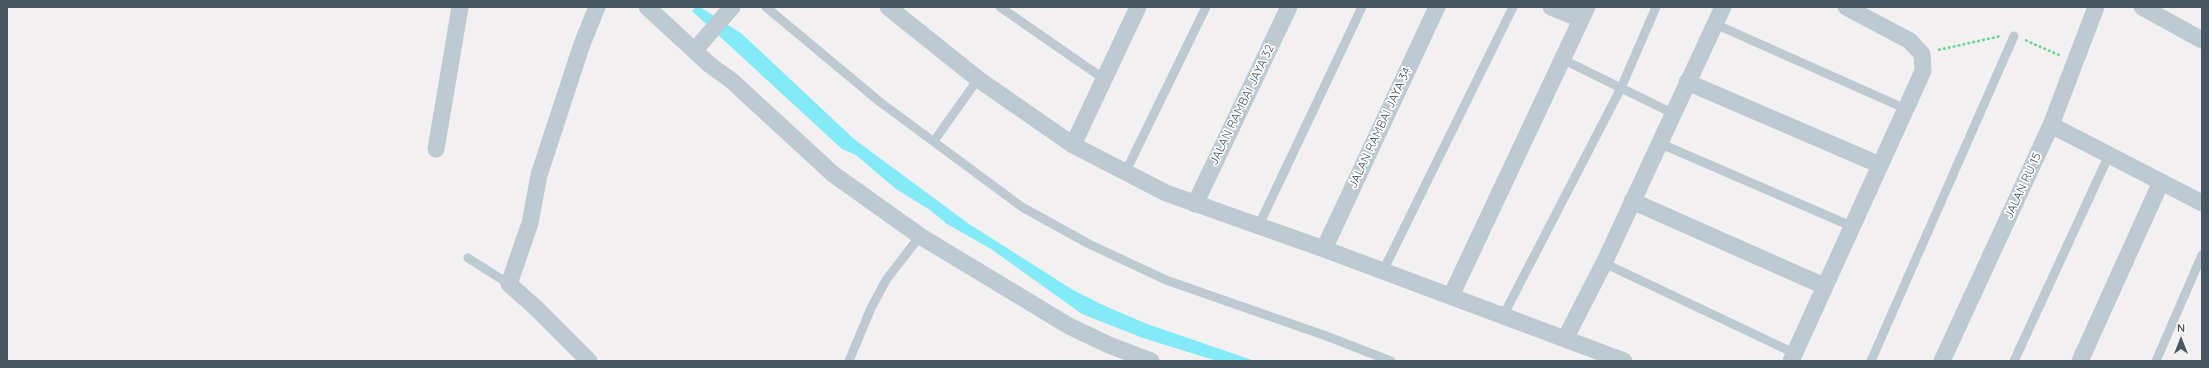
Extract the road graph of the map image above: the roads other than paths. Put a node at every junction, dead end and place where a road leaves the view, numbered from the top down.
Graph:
1 (460, 7) edge
2 (597, 7) edge
3 (647, 7) edge
4 (732, 7) edge
5 (766, 7) edge
6 (888, 7) edge
7 (1000, 7) edge
8 (1138, 7) edge
9 (1206, 7) edge
10 (1289, 7) edge
11 (1362, 7) edge
12 (1437, 7) edge
13 (1513, 7) edge
14 (1551, 7) edge
15 (1656, 7) edge
16 (1723, 7) edge
17 (1846, 7) edge
18 (2096, 7) edge
19 (2142, 7) edge
20 (1584, 13) edge
21 (1715, 24) junction
22 (2014, 36) dead end
23 (2202, 40) edge
24 (699, 45) junction
25 (1562, 59) junction
26 (978, 79) junction
27 (1104, 79) junction
28 (1687, 82) junction
29 (1621, 88) junction
30 (1906, 110) junction
31 (1672, 113) junction
32 (2051, 125) junction
33 (934, 141) junction
34 (1658, 143) junction
35 (1073, 145) junction
36 (436, 149) dead end
37 (2109, 155) junction
38 (1880, 165) junction
39 (1125, 173) junction
40 (2161, 182) junction
41 (1632, 201) junction
42 (2202, 203) edge
43 (1195, 204) junction
44 (1851, 226) junction
45 (1258, 227) junction
46 (920, 236) junction
47 (1324, 249) junction
48 (2202, 254) edge
49 (468, 258) dead end
50 (1604, 263) junction
51 (1383, 271) junction
52 (509, 284) junction
53 (1824, 286) junction
54 (1451, 296) junction
55 (1503, 316) junction
56 (1565, 339) junction
57 (1590, 356) edge
58 (1793, 357) edge
59 (589, 361) edge
60 (849, 361) edge
61 (1151, 361) edge
62 (1391, 361) edge
63 (1624, 361) edge
64 (1871, 361) edge
65 (1942, 361) edge
66 (2014, 361) edge
67 (2080, 361) edge
68 (2156, 361) edge

1 - 36 street
2 - 52 street
3 - 24 street
4 - 24 street
5 - 33 lane
6 - 26 street
7 - 27 lane
8 - 27 street
9 - 39 lane
10 - 43 street, JALAN RAMBAI JAYA 32
11 - 45 lane
12 - 47 street, JALAN RAMBAI JAYA 34
13 - 51 lane
14 - 20 street
15 - 29 lane
16 - 21 street
17 - 30 street
18 - 32 street, JALAN RU 15
19 - 23 street
20 - 25 street
21 - 28 street
21 - 30 lane
22 - 64 lane
24 - 46 street
25 - 29 lane
25 - 54 street
26 - 33 lane
26 - 35 street
27 - 35 street
28 - 31 street
28 - 38 street
29 - 31 lane
29 - 55 lane
30 - 38 street
31 - 34 street
32 - 37 street
32 - 65 street, JALAN RU 15
33 - 62 lane
34 - 41 street
34 - 44 lane
35 - 39 street
37 - 40 street
37 - 66 lane
38 - 44 street
39 - 43 street
40 - 42 street
40 - 67 street
41 - 50 street
41 - 53 street
43 - 45 street
44 - 53 street
45 - 47 street
46 - 60 lane
46 - 61 street
47 - 51 street
48 - 68 lane
49 - 52 lane
50 - 56 street
50 - 58 lane
51 - 54 street
52 - 59 street
53 - 58 street
54 - 55 street
55 - 56 street
56 - 57 street
57 - 63 street

